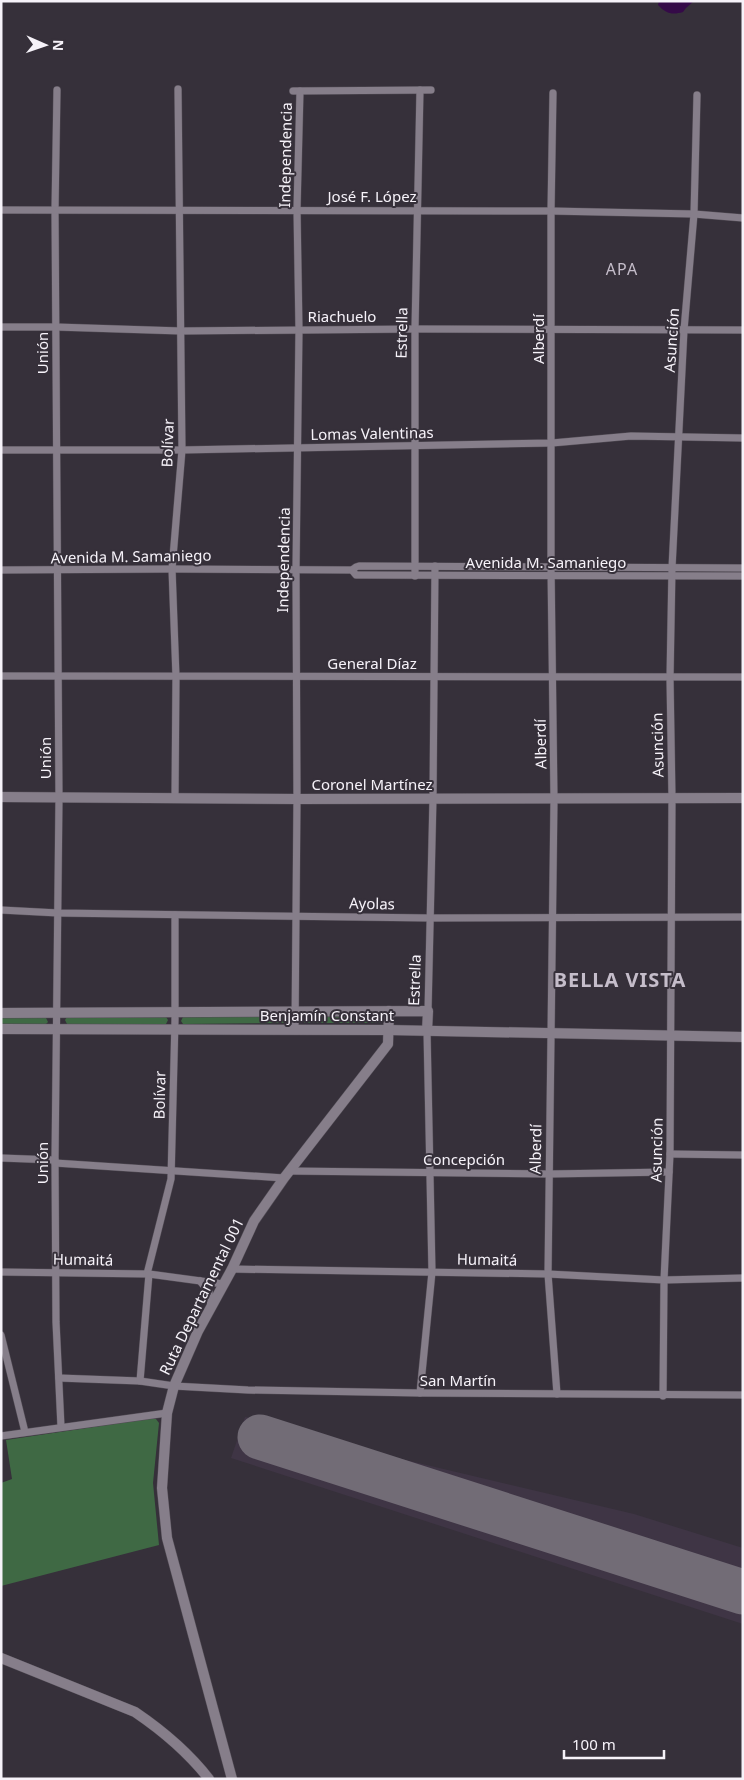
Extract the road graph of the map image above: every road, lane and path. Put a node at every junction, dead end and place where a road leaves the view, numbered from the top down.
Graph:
1 (178, 89) dead end
2 (57, 90) dead end
3 (420, 90) junction
4 (431, 90) dead end
5 (553, 93) dead end
6 (697, 95) dead end
7 (297, 209) junction
8 (418, 209) junction
9 (1, 210) edge
10 (55, 210) junction
11 (179, 210) junction
12 (551, 211) junction
13 (694, 214) junction
14 (743, 218) edge
15 (1, 327) edge
16 (56, 327) junction
17 (415, 329) junction
18 (299, 330) junction
19 (552, 330) junction
20 (684, 330) junction
21 (743, 330) edge
22 (181, 331) junction
23 (679, 437) junction
24 (743, 438) edge
25 (552, 443) junction
26 (415, 446) junction
27 (298, 448) junction
28 (1, 450) edge
29 (57, 450) junction
30 (182, 450) junction
31 (415, 566) junction
32 (435, 566) junction
33 (551, 567) junction
34 (672, 568) junction
35 (743, 568) edge
36 (172, 569) junction
37 (296, 569) junction
38 (1, 570) edge
39 (58, 570) junction
40 (352, 570) junction
41 (415, 576) junction
42 (434, 576) junction
43 (552, 576) junction
44 (672, 576) junction
45 (743, 576) edge
46 (58, 672) junction
47 (176, 672) junction
48 (296, 673) junction
49 (433, 673) junction
50 (1, 676) edge
51 (553, 676) junction
52 (743, 677) edge
53 (670, 678) junction
54 (1, 797) edge
55 (59, 798) junction
56 (175, 798) junction
57 (433, 798) junction
58 (672, 798) junction
59 (743, 798) edge
60 (297, 799) junction
61 (554, 799) junction
62 (1, 910) edge
63 (58, 913) junction
64 (175, 915) junction
65 (295, 915) junction
66 (552, 917) junction
67 (670, 917) junction
68 (743, 917) edge
69 (431, 918) junction
70 (389, 1011) junction
71 (428, 1011) junction
72 (295, 1012) junction
73 (57, 1013) junction
74 (175, 1013) junction
75 (1, 1014) edge
76 (1, 1029) edge
77 (174, 1029) junction
78 (295, 1030) junction
79 (388, 1030) junction
80 (427, 1031) junction
81 (57, 1034) junction
82 (551, 1034) junction
83 (671, 1036) junction
84 (743, 1037) edge
85 (670, 1154) junction
86 (743, 1155) edge
87 (1, 1158) edge
88 (55, 1161) junction
89 (171, 1169) junction
90 (669, 1172) junction
91 (431, 1173) junction
92 (549, 1174) junction
93 (287, 1175) junction
94 (232, 1269) junction
95 (1, 1272) edge
96 (56, 1272) junction
97 (432, 1272) junction
98 (148, 1274) junction
99 (548, 1274) junction
100 (743, 1278) edge
101 (664, 1280) junction
102 (200, 1281) junction
103 (223, 1284) junction
104 (211, 1306) junction
105 (1, 1335) edge
106 (59, 1378) junction
107 (140, 1381) junction
108 (174, 1386) junction
109 (420, 1393) junction
110 (557, 1394) junction
111 (743, 1395) edge
112 (663, 1396) junction
113 (167, 1413) junction
114 (61, 1427) junction
115 (25, 1432) junction
116 (1, 1436) edge
117 (1, 1658) edge
118 (210, 1779) edge
119 (232, 1779) edge

1 - 11 street, Bolívar
2 - 10 street, Unión
3 - 4 street, Independencia
3 - 7 street, Independencia
3 - 8 street, Estrella
5 - 12 street, Alberdí
6 - 13 street, Asunción
7 - 8 street, José F. López
7 - 11 street, José F. López
7 - 18 street, Independencia
8 - 12 street, José F. López
8 - 17 street, Estrella
9 - 10 street, José F. López
10 - 11 street, José F. López
10 - 16 street, Unión
11 - 22 street, Bolívar
12 - 13 street, José F. López
12 - 19 street, Alberdí
13 - 14 street, José F. López
13 - 20 street, Asunción
15 - 16 street, Riachuelo
16 - 22 street, Riachuelo
16 - 29 street, Unión
17 - 18 street, Riachuelo
17 - 19 street, Riachuelo
17 - 26 street, Estrella
18 - 22 street, Riachuelo
18 - 27 street, Independencia
19 - 20 street, Riachuelo
19 - 25 street, Alberdí
20 - 21 street, Riachuelo
20 - 23 street, Asunción
22 - 30 street, Bolívar
23 - 24 street, Lomas Valentinas
23 - 25 street, Lomas Valentinas
23 - 34 street, Asunción
25 - 26 street, Lomas Valentinas
25 - 33 street, Alberdí
26 - 27 street, Lomas Valentinas
26 - 31 street, Estrella
27 - 30 street, Lomas Valentinas
27 - 37 street, Independencia
28 - 29 street, Lomas Valentinas
29 - 30 street, Lomas Valentinas
29 - 39 street, Unión
30 - 36 street, Bolívar
31 - 32 street, Avenida M. Samaniego
31 - 40 street, Avenida M. Samaniego
31 - 41 street, Estrella
32 - 33 street, Avenida M. Samaniego
32 - 42 street, Estrella
33 - 34 street, Avenida M. Samaniego
33 - 43 street, Alberdí
34 - 35 street, Avenida M. Samaniego
34 - 44 street, Asunción
36 - 37 street, Avenida M. Samaniego
36 - 39 street, Avenida M. Samaniego
36 - 47 street, Bolívar
37 - 40 street, Avenida M. Samaniego
37 - 48 street, Independencia
38 - 39 street, Avenida M. Samaniego
39 - 46 street, Unión
40 - 41 street, Avenida M. Samaniego
41 - 42 street, Avenida M. Samaniego
42 - 43 street, Avenida M. Samaniego
42 - 49 street, Estrella
43 - 44 street, Avenida M. Samaniego
43 - 51 street, Alberdí
44 - 45 street, Avenida M. Samaniego
44 - 53 street, Asunción
46 - 47 street, General Díaz
46 - 50 street, General Díaz
46 - 55 street, Unión
47 - 48 street, General Díaz
47 - 56 street, Bolívar
48 - 49 street, General Díaz
48 - 60 street, Independencia
49 - 51 street, General Díaz
49 - 57 street, Estrella
51 - 53 street, General Díaz
51 - 61 street, Alberdí
52 - 53 street, General Díaz
53 - 58 street, Asunción
54 - 55 street, Coronel Martínez
55 - 56 street, Coronel Martínez
55 - 63 street, Unión
56 - 60 street, Coronel Martínez
57 - 60 street, Coronel Martínez
57 - 61 street, Coronel Martínez
57 - 69 street, Estrella
58 - 59 street, Coronel Martínez
58 - 61 street, Coronel Martínez
58 - 67 street, Asunción
60 - 65 street, Independencia
61 - 66 street, Alberdí
62 - 63 street, Ayolas
63 - 64 street, Ayolas
63 - 73 street, Unión
64 - 65 street, Ayolas
64 - 74 street, Bolívar
65 - 69 street, Ayolas
65 - 72 street, Independencia
66 - 67 street, Ayolas
66 - 69 street, Ayolas
66 - 82 street, Alberdí
67 - 68 street, Ayolas
67 - 83 street, Asunción
69 - 71 street, Estrella
70 - 71 street, Benjamín Constant
70 - 72 street, Benjamín Constant
70 - 79 street, Ruta Departamental 001
71 - 80 street, Estrella
72 - 74 street, Benjamín Constant
72 - 78 street, Independencia
73 - 74 street, Benjamín Constant
73 - 75 street, Benjamín Constant
73 - 81 street, Unión
74 - 77 street, Bolívar
76 - 81 street, Benjamín Constant
77 - 78 street, Benjamín Constant
77 - 81 street, Benjamín Constant
77 - 89 street, Bolívar
78 - 79 street, Benjamín Constant
79 - 80 street, Benjamín Constant
79 - 93 street, Ruta Departamental 001
80 - 82 street, Benjamín Constant
80 - 91 street, Estrella
81 - 88 street, Unión
82 - 83 street, Benjamín Constant
82 - 92 street, Alberdí
83 - 84 street, Benjamín Constant
83 - 85 street, Asunción
85 - 86 street
85 - 90 street, Asunción
87 - 88 street, Concepción
88 - 89 street, Concepción
88 - 96 street, Unión
89 - 93 street, Concepción
89 - 98 street, Bolívar
90 - 92 street, Concepción
90 - 101 street, Asunción
91 - 92 street, Concepción
91 - 93 street, Concepción
91 - 97 street, Estrella
92 - 99 street, Alberdí
93 - 94 street, Ruta Departamental 001
94 - 97 street, Humaitá
94 - 103 street, Ruta Departamental 001
95 - 96 street, Humaitá
96 - 98 street, Humaitá
96 - 106 street, Unión
97 - 99 street, Humaitá
97 - 109 street, Estrella
98 - 102 street, Humaitá
98 - 107 street, Bolívar
99 - 101 street, Humaitá
99 - 110 street, Alberdí
100 - 101 street, Humaitá
101 - 112 street, Asunción
102 - 103 street, Humaitá
102 - 104 street
103 - 104 street, Ruta Departamental 001
104 - 108 street, Ruta Departamental 001
105 - 115 street
106 - 107 street, San Martín
106 - 114 street, Unión
107 - 108 street, San Martín
108 - 109 street, San Martín
108 - 113 street, Ruta Departamental 001
109 - 110 street, San Martín
110 - 112 street, San Martín
111 - 112 street, San Martín
113 - 114 street
113 - 119 street, Ruta Departamental 001
114 - 115 street
115 - 116 street
117 - 118 street

